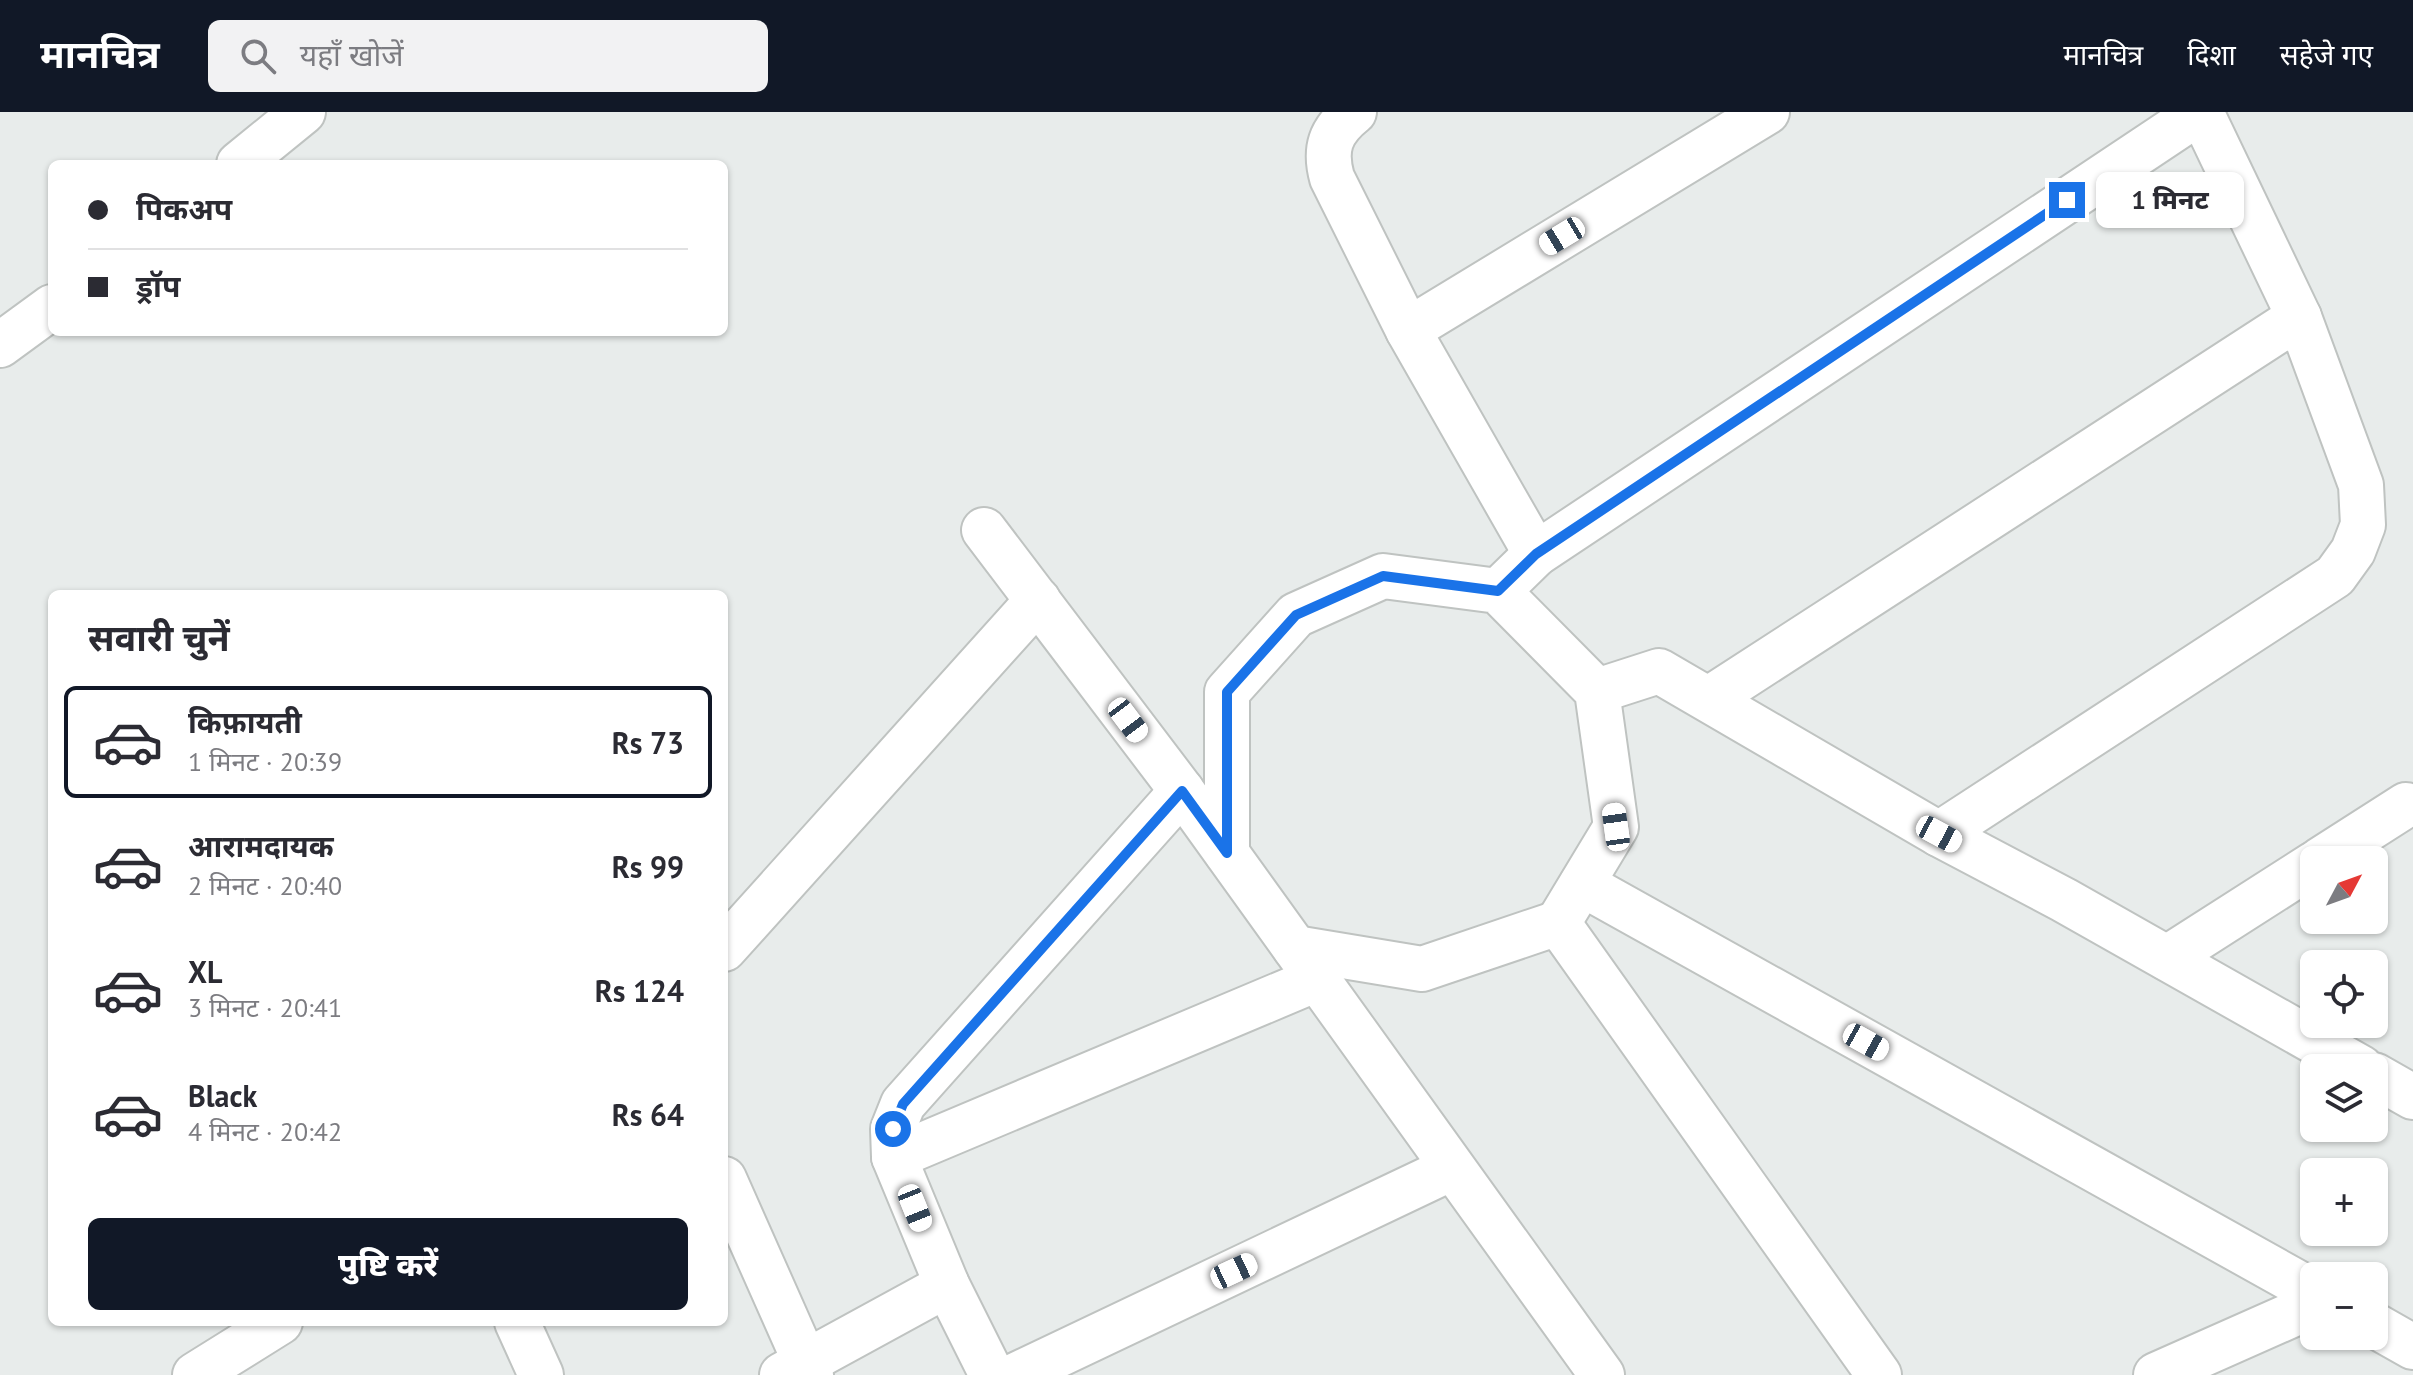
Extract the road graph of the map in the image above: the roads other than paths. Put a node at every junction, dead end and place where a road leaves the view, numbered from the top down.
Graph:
1 (303, 112) edge
2 (1354, 112) edge
3 (1767, 112) edge
4 (2200, 112) edge
5 (244, 160) edge
6 (48, 310) edge
7 (2299, 317) junction
8 (1408, 330) junction
9 (0, 345) edge
10 (984, 530) dead end
11 (1536, 554) junction
12 (1498, 591) junction
13 (1038, 600) junction
14 (1597, 691) junction
15 (1709, 699) junction
16 (1182, 791) junction
17 (2406, 805) dead end
18 (1939, 834) junction
19 (2342, 846) edge
20 (1227, 853) junction
21 (2300, 873) edge
22 (1582, 884) junction
23 (1558, 923) junction
24 (728, 945) edge
25 (2167, 958) junction
26 (1306, 964) junction
27 (2336, 1054) edge
28 (2388, 1083) edge
29 (2413, 1097) edge
30 (894, 1157) junction
31 (1452, 1168) junction
32 (728, 1189) edge
33 (2300, 1284) edge
34 (947, 1285) junction
35 (2300, 1311) edge
36 (274, 1326) edge
37 (519, 1326) edge
38 (2388, 1333) edge
39 (2413, 1347) edge
40 (1585, 1370) edge
41 (800, 1371) edge
42 (195, 1375) edge
43 (541, 1375) edge
44 (992, 1375) edge
45 (1016, 1375) edge
46 (1879, 1375) edge
47 (2156, 1375) edge

1 - 5 street
2 - 8 street
3 - 8 street
4 - 7 street
4 - 11 street
6 - 9 street
7 - 15 street
7 - 18 street
8 - 11 street
10 - 13 street
11 - 12 street
12 - 14 street
12 - 20 street
13 - 16 street
13 - 24 street
14 - 15 street
14 - 22 street
15 - 18 street
16 - 20 street
16 - 30 street
17 - 19 street
18 - 25 street
20 - 26 street
21 - 25 street
22 - 23 street
22 - 33 street
23 - 26 street
23 - 46 street
25 - 27 street
26 - 30 street
26 - 31 street
28 - 29 street
30 - 34 street
31 - 40 street
31 - 45 street
32 - 41 street
34 - 41 street
34 - 44 street
35 - 47 street
36 - 42 street
37 - 43 street
38 - 39 street

